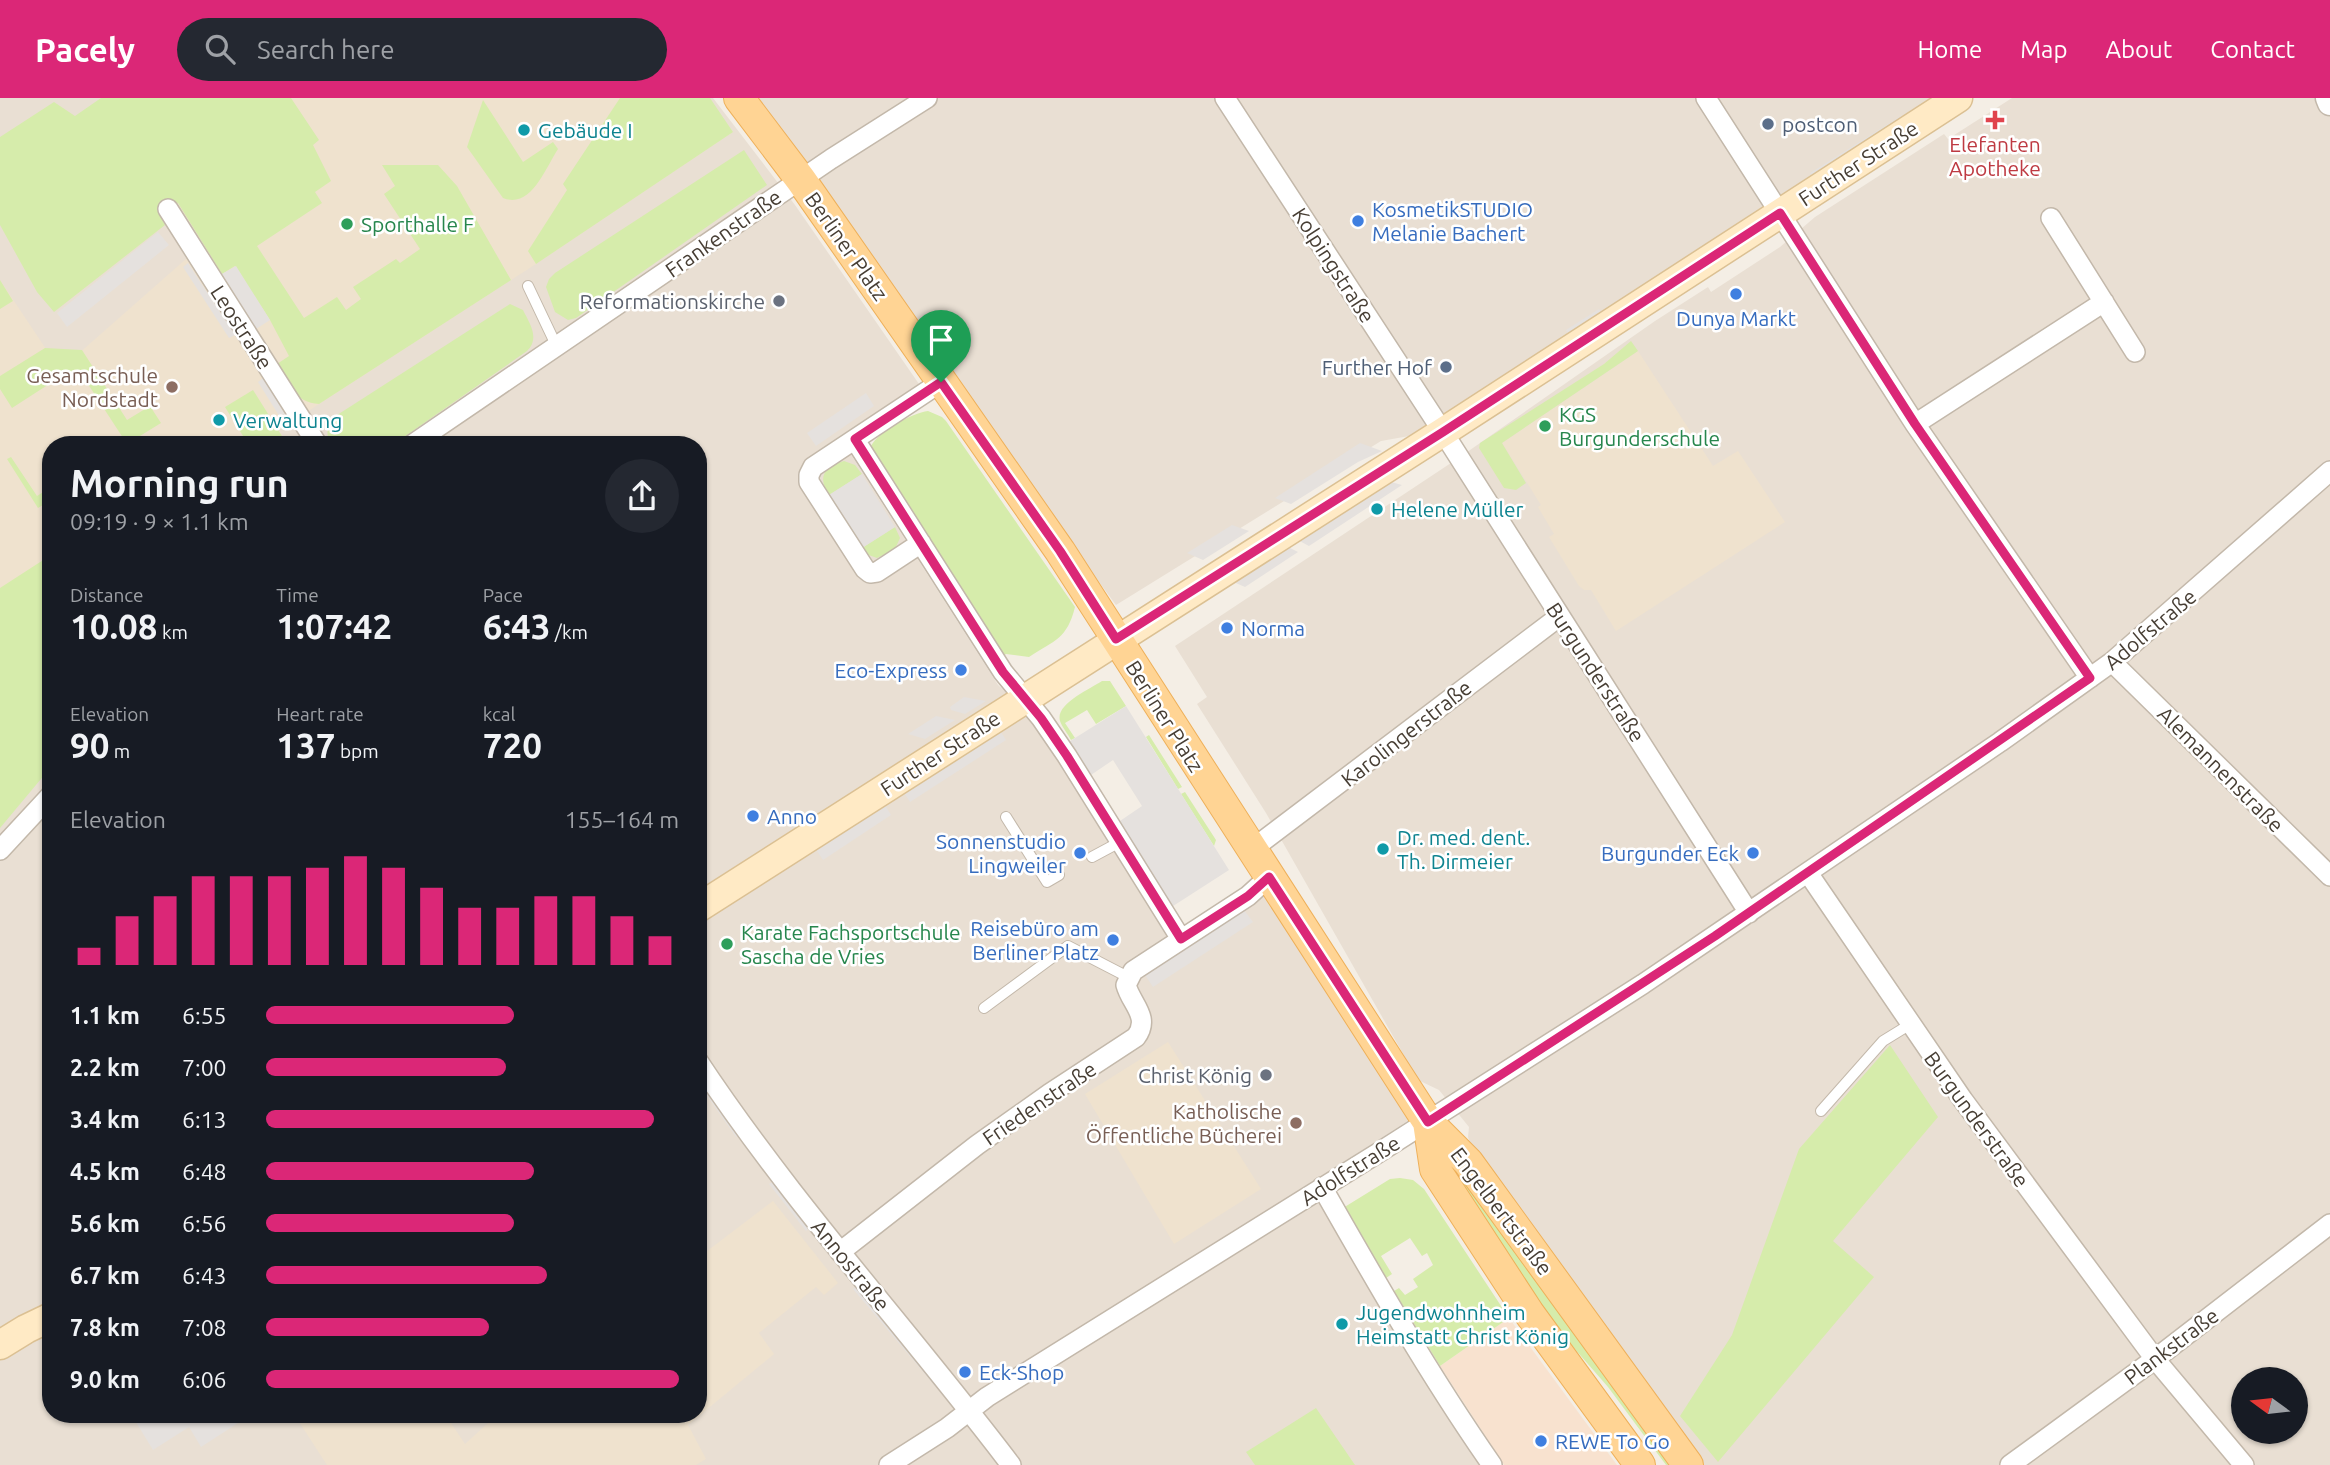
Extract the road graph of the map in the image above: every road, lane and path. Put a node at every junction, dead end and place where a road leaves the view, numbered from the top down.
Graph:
1 (739, 98) edge
2 (927, 98) edge
3 (1225, 98) edge
4 (1706, 98) edge
5 (1958, 98) edge
6 (2328, 98) edge
7 (2330, 103) edge
8 (801, 180) junction
9 (167, 209) dead end
10 (1780, 213) junction
11 (2051, 218) dead end
12 (528, 286) dead end
13 (2104, 302) junction
14 (557, 347) junction
15 (2135, 352) dead end
16 (941, 382) junction
17 (1915, 424) junction
18 (1443, 432) junction
19 (312, 436) edge
20 (425, 436) edge
21 (855, 439) junction
22 (2330, 471) edge
23 (921, 543) junction
24 (1560, 617) junction
25 (1116, 639) junction
26 (2112, 662) junction
27 (2090, 678) junction
28 (1025, 698) junction
29 (42, 805) edge
30 (1006, 817) dead end
31 (1120, 842) junction
32 (0, 850) edge
33 (1251, 850) junction
34 (1092, 857) dead end
35 (1808, 873) junction
36 (1059, 875) dead end
37 (2330, 876) edge
38 (1269, 877) junction
39 (707, 902) edge
40 (1749, 913) junction
41 (1181, 939) junction
42 (1128, 977) junction
43 (984, 1008) dead end
44 (1909, 1024) junction
45 (707, 1074) edge
46 (1821, 1111) dead end
47 (1428, 1122) junction
48 (1322, 1187) junction
49 (2330, 1224) edge
50 (840, 1252) junction
51 (42, 1321) edge
52 (0, 1345) edge
53 (2155, 1359) junction
54 (969, 1410) junction
55 (889, 1465) edge
56 (1011, 1465) edge
57 (1492, 1465) edge
58 (1640, 1465) edge
59 (1688, 1465) edge
60 (2010, 1465) edge
61 (2244, 1465) edge

1 - 8 main road, Berliner Platz
2 - 8 street, Frankenstraße
3 - 18 street, Kolpingstraße
4 - 10 street
5 - 10 main road, Further Straße
6 - 7 street
8 - 14 street, Frankenstraße
8 - 16 main road, Berliner Platz
9 - 19 street, Leostraße
10 - 17 street
10 - 18 main road, Further Straße
11 - 13 street
12 - 14 lane
13 - 15 street
13 - 17 street
14 - 20 street, Frankenstraße
16 - 21 street
16 - 25 main road, Berliner Platz
17 - 27 street
18 - 24 street, Burgunderstraße
18 - 25 main road, Further Straße
21 - 23 street
21 - 23 street
22 - 26 street, Adolfstraße
23 - 28 street
24 - 33 street, Karolingerstraße
24 - 40 street, Burgunderstraße
25 - 28 main road, Further Straße
25 - 33 main road, Berliner Platz
26 - 27 street, Adolfstraße
26 - 37 street, Alemannenstraße
27 - 35 street, Adolfstraße
28 - 31 street
28 - 39 main road, Further Straße
29 - 32 street
30 - 36 lane
31 - 34 lane
31 - 41 street
33 - 38 main road, Berliner Platz
35 - 40 street, Adolfstraße
35 - 44 street, Burgunderstraße
38 - 41 street
38 - 47 main road, Berliner Platz
40 - 47 street, Adolfstraße
41 - 42 street
42 - 43 lane
42 - 50 street, Friedenstraße
44 - 46 lane
44 - 53 street, Burgunderstraße
45 - 50 street, Annostraße
47 - 48 street, Adolfstraße
47 - 58 main road, Engelbertstraße
47 - 59 main road, Engelbertstraße
48 - 54 street, Adolfstraße
48 - 57 street
49 - 53 street, Plankstraße
50 - 54 street, Annostraße
51 - 52 main road
53 - 60 street, Plankstraße
53 - 61 street, Burgunderstraße
54 - 55 street, Adolfstraße
54 - 56 street, Annostraße

